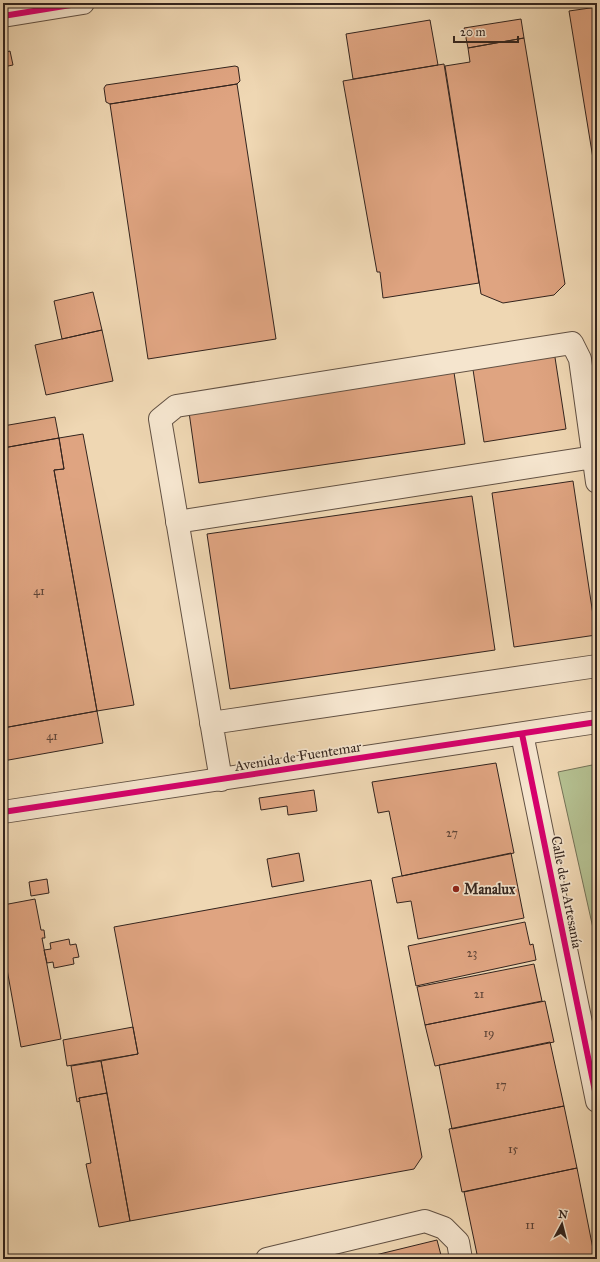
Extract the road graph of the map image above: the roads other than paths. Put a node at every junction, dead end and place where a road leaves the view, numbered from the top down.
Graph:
1 (83, 3) edge
2 (3, 16) edge
3 (594, 457) junction
4 (597, 482) edge
5 (177, 522) junction
6 (597, 666) edge
7 (211, 722) junction
8 (597, 722) edge
9 (522, 734) junction
10 (221, 780) junction
11 (3, 812) edge
12 (597, 1101) edge
13 (267, 1259) edge
14 (461, 1259) edge

1 - 2 street
3 - 4 street
3 - 5 street
3 - 5 street
5 - 7 street
6 - 7 street
7 - 10 street
8 - 9 street, Avenida de Fuentemar
9 - 10 street, Avenida de Fuentemar
9 - 12 street, Calle de la Artesanía
10 - 11 street, Avenida de Fuentemar
13 - 14 street

